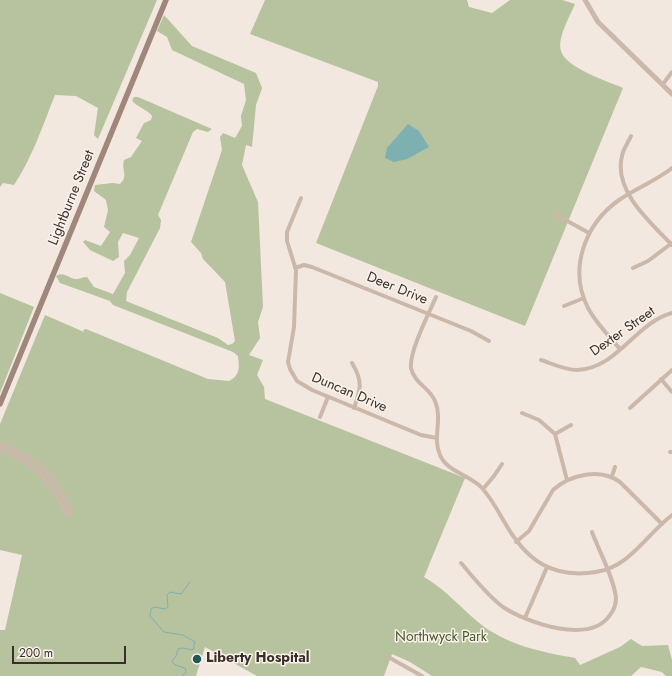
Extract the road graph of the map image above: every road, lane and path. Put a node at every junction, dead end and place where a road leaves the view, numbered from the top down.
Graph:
1 (166, 0) edge
2 (585, 0) edge
3 (672, 72) edge
4 (663, 84) junction
5 (672, 94) edge
6 (631, 136) dead end
7 (672, 168) edge
8 (629, 194) junction
9 (301, 198) dead end
10 (553, 213) dead end
11 (590, 233) junction
12 (672, 244) edge
13 (295, 268) junction
14 (633, 268) dead end
15 (436, 297) dead end
16 (584, 298) junction
17 (564, 306) dead end
18 (429, 314) junction
19 (672, 314) edge
20 (489, 341) dead end
21 (620, 349) junction
22 (541, 360) dead end
23 (352, 364) dead end
24 (672, 370) edge
25 (661, 379) junction
26 (672, 392) edge
27 (328, 397) junction
28 (0, 404) edge
29 (354, 408) junction
30 (630, 408) dead end
31 (522, 413) dead end
32 (320, 417) dead end
33 (571, 425) dead end
34 (555, 434) junction
35 (437, 438) junction
36 (0, 444) edge
37 (0, 449) edge
38 (36, 464) junction
39 (502, 464) dead end
40 (615, 467) dead end
41 (612, 476) junction
42 (566, 480) junction
43 (483, 489) junction
44 (672, 515) edge
45 (662, 524) junction
46 (592, 532) dead end
47 (516, 542) junction
48 (461, 563) dead end
49 (546, 567) junction
50 (607, 569) junction
51 (525, 618) junction
52 (390, 658) dead end
53 (416, 674) edge
54 (422, 676) edge

1 - 28 main road, Lightburne Street
2 - 4 street
3 - 4 street
4 - 5 street
6 - 8 street
7 - 8 street
8 - 11 street
8 - 12 street
9 - 13 street, Duncan Drive
10 - 11 street
11 - 16 street
12 - 14 street
13 - 18 street, Deer Drive
13 - 27 street, Duncan Drive
15 - 18 street
16 - 17 street
16 - 21 street
18 - 20 street, Deer Drive
18 - 35 street
19 - 21 street, Dexter Street
21 - 22 street, Dexter Street
23 - 29 street
24 - 25 street
25 - 26 street
25 - 30 street
27 - 29 street, Duncan Drive
27 - 32 street
29 - 35 street, Duncan Drive
31 - 34 street
33 - 34 street
34 - 42 street
35 - 43 street
36 - 38 street
37 - 38 street
38 - 38 street
39 - 43 street
40 - 41 street
41 - 42 street
41 - 45 street
42 - 47 street
43 - 47 street
44 - 45 street
45 - 50 street
46 - 50 street
47 - 49 street
48 - 51 street
49 - 50 street
49 - 51 street
50 - 51 street
52 - 53 street
53 - 54 street

